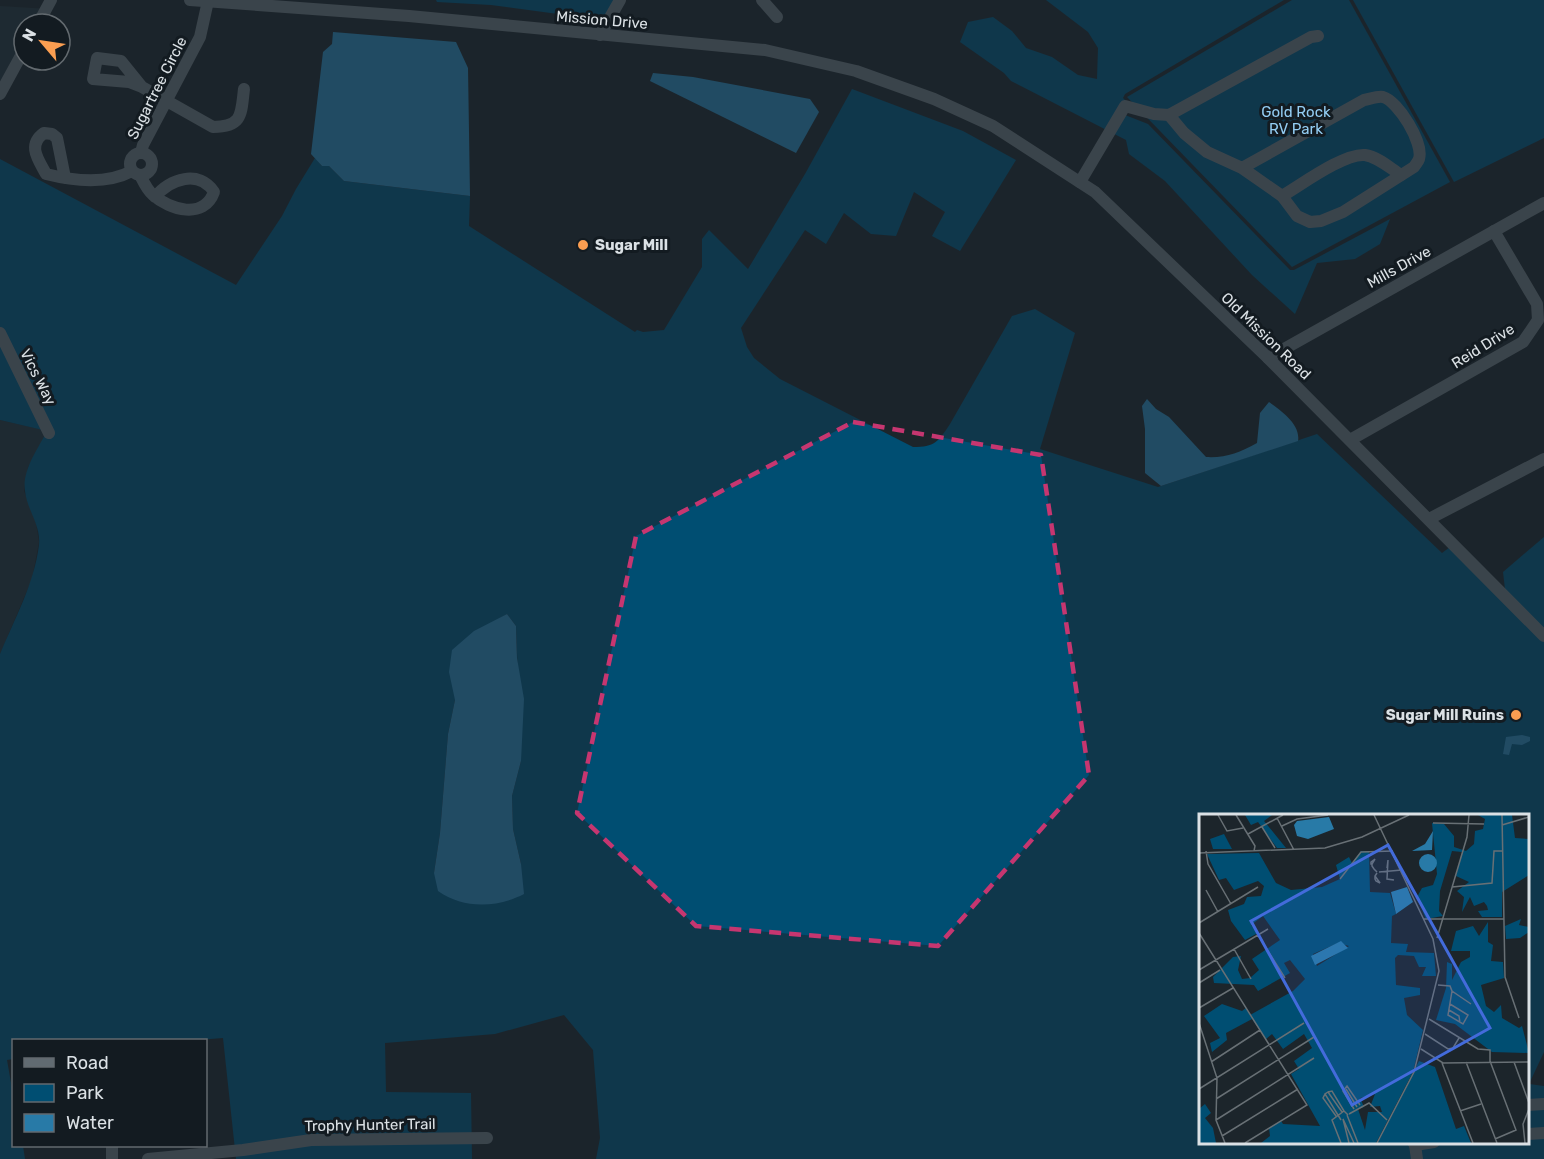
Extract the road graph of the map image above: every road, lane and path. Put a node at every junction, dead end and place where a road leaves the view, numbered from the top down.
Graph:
1 (190, 0) edge
2 (620, 0) edge
3 (762, 0) edge
4 (208, 1) edge
5 (777, 17) dead end
6 (600, 35) junction
7 (1318, 36) dead end
8 (12, 72) edge
9 (142, 87) dead end
10 (244, 89) dead end
11 (0, 94) edge
12 (167, 99) junction
13 (934, 99) joint
14 (1169, 115) junction
15 (141, 153) junction
16 (1242, 168) junction
17 (136, 173) junction
18 (1401, 175) junction
19 (65, 178) dead end
20 (1080, 182) junction
21 (154, 196) dead end
22 (1282, 196) junction
23 (1544, 203) edge
24 (1494, 231) junction
25 (0, 333) edge
26 (1268, 358) junction
27 (49, 433) dead end
28 (1350, 440) junction
29 (1544, 459) edge
30 (1429, 519) junction
31 (1544, 636) edge
32 (1544, 1104) edge
33 (1529, 1105) edge
34 (1544, 1133) edge
35 (1529, 1134) edge
36 (487, 1138) dead end
37 (1414, 1144) edge
38 (148, 1159) edge
39 (1416, 1159) edge

1 - 4 street, Mission Drive
2 - 6 street
3 - 5 street
4 - 6 street, Mission Drive
4 - 12 street, Sugartree Circle
6 - 13 street, Mission Drive
7 - 14 street
8 - 11 street
9 - 12 street
10 - 12 street
12 - 15 street, Sugartree Circle
13 - 20 street, Old Mission Road
14 - 16 street
14 - 20 street
15 - 17 street
15 - 17 street
16 - 18 street
16 - 22 street
17 - 19 street
17 - 21 street
18 - 22 street
18 - 22 street
20 - 26 street, Old Mission Road
23 - 24 street, Mills Drive
24 - 26 street, Mills Drive
24 - 28 street, Reid Drive
25 - 27 street, Vics Way
26 - 28 street, Old Mission Road
28 - 30 street, Old Mission Road
29 - 30 street
30 - 31 street, Old Mission Road
32 - 33 street
34 - 35 street
36 - 38 street, Trophy Hunter Trail
37 - 39 street

